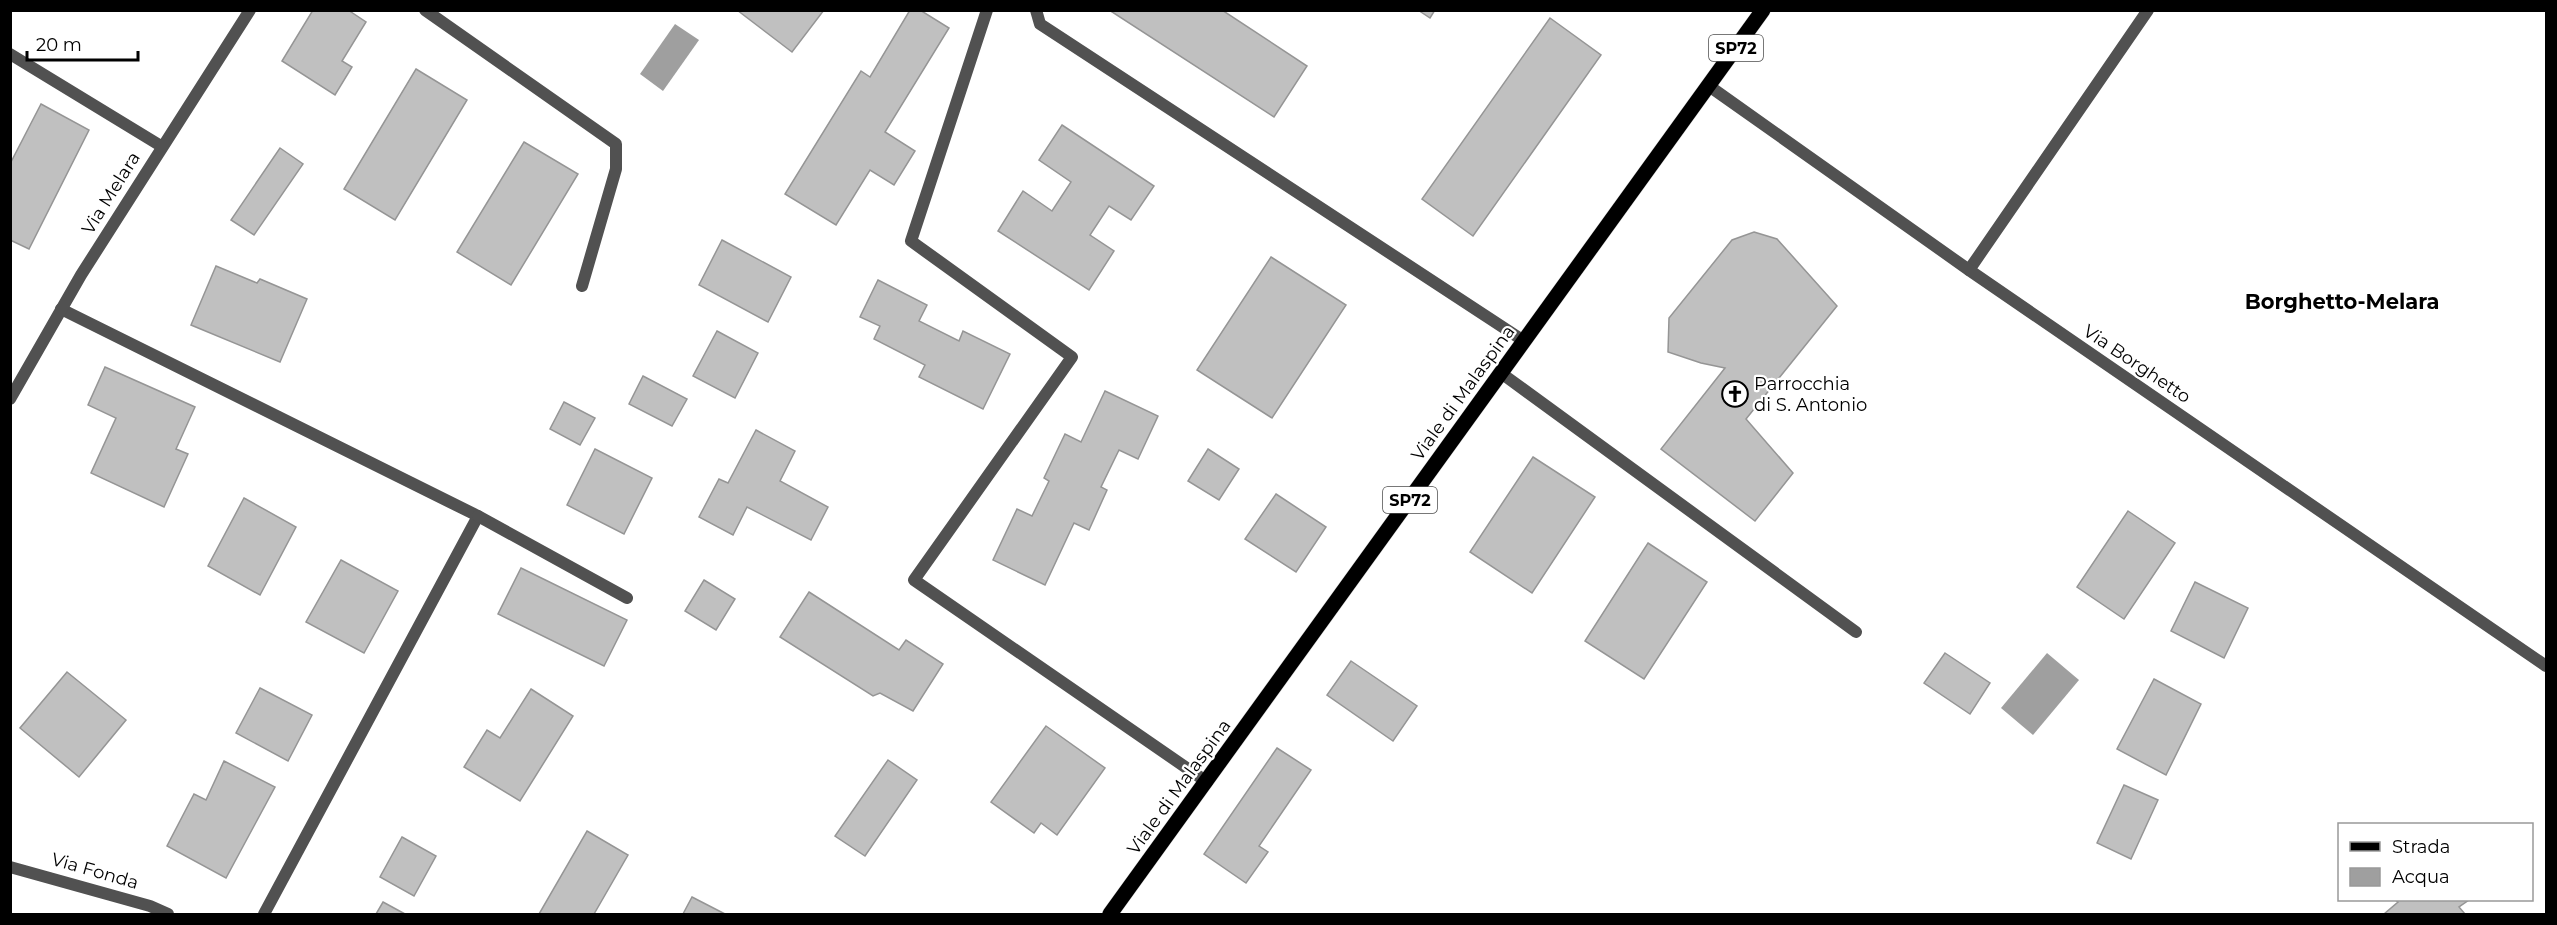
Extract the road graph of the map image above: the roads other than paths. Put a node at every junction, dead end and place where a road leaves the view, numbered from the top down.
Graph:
1 (250, 10) edge
2 (425, 10) edge
3 (987, 10) edge
4 (1036, 10) edge
5 (1763, 10) edge
6 (2148, 10) edge
7 (10, 54) edge
8 (1709, 86) junction
9 (161, 146) junction
10 (1968, 270) junction
11 (582, 286) dead end
12 (61, 309) junction
13 (1524, 341) junction
14 (1501, 373) junction
15 (10, 399) edge
16 (478, 516) junction
17 (627, 598) dead end
18 (1856, 632) dead end
19 (2547, 666) edge
20 (1207, 782) junction
21 (10, 867) edge
22 (168, 915) edge
23 (264, 915) edge
24 (1110, 915) edge

1 - 9 street, Via Melara
2 - 11 street
3 - 20 street
4 - 13 street
5 - 8 main road, Viale di Malaspina / SP72
6 - 10 street
7 - 9 street
8 - 10 street, Via Borghetto
8 - 13 main road, Viale di Malaspina / SP72
9 - 12 street, Via Melara
10 - 19 street, Via Borghetto
12 - 15 street, Via Melara
12 - 16 street
13 - 14 main road, Viale di Malaspina / SP72
14 - 18 street
14 - 20 main road, Viale di Malaspina / SP72
16 - 17 street
16 - 23 street
20 - 24 main road, Viale di Malaspina / SP72
21 - 22 street, Via Fonda

